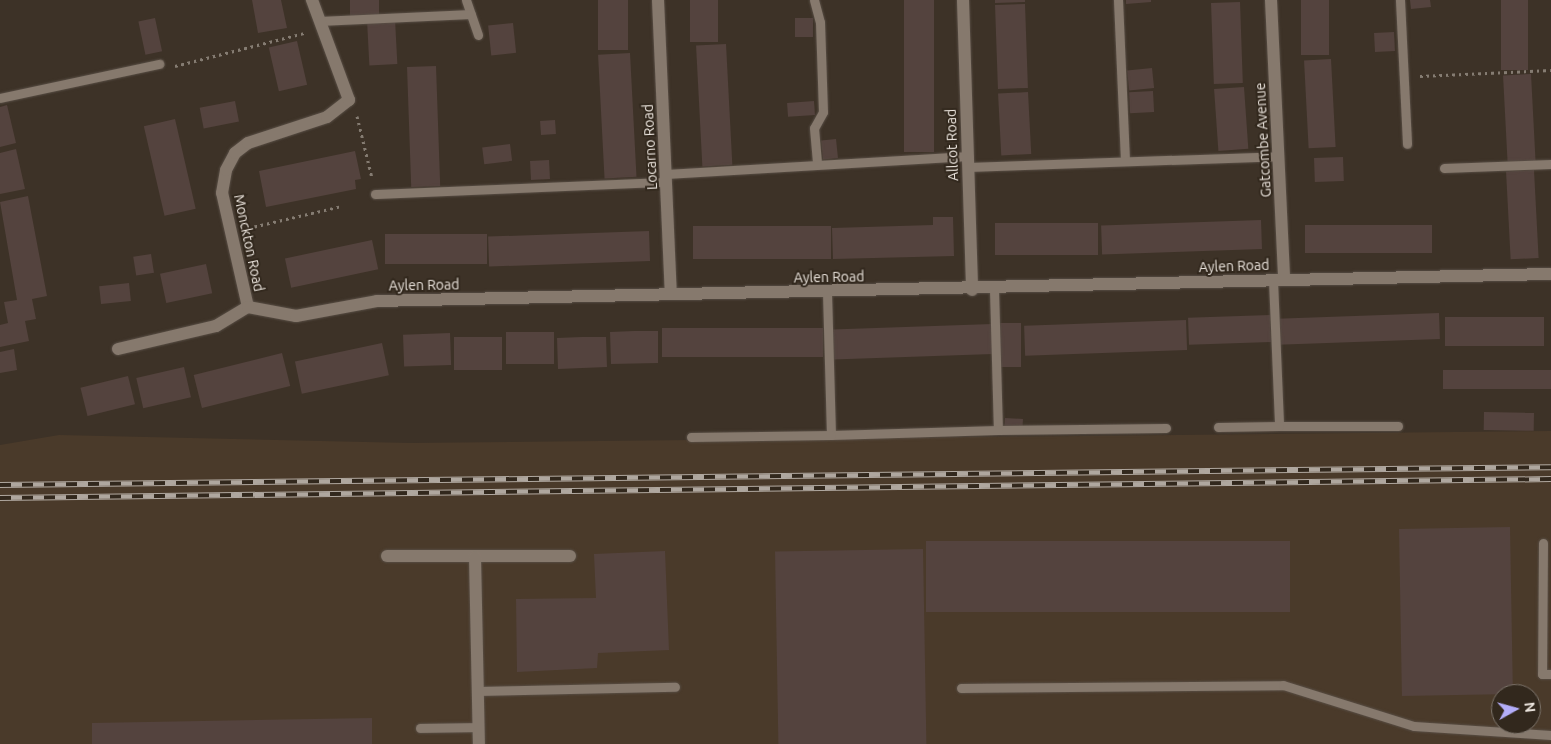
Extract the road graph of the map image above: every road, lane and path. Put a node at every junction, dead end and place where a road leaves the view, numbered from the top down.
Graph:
1 (312, 0) edge
2 (466, 0) edge
3 (658, 0) edge
4 (814, 0) edge
5 (963, 0) edge
6 (1118, 0) edge
7 (1271, 0) edge
8 (1400, 0) edge
9 (471, 14) junction
10 (319, 21) junction
11 (478, 35) dead end
12 (159, 64) dead end
13 (1551, 70) edge
14 (1404, 76) junction
15 (0, 98) edge
16 (349, 100) junction
17 (1407, 144) dead end
18 (1278, 156) junction
19 (1125, 161) junction
20 (968, 162) junction
21 (1551, 164) edge
22 (817, 165) junction
23 (1444, 168) dead end
24 (666, 178) junction
25 (375, 194) joint
26 (342, 206) dead end
27 (230, 232) junction
28 (1551, 274) edge
29 (1279, 279) junction
30 (994, 289) junction
31 (972, 290) junction
32 (826, 292) junction
33 (672, 293) junction
34 (248, 307) junction
35 (118, 348) dead end
36 (1279, 426) junction
37 (1398, 426) dead end
38 (1166, 428) dead end
39 (1218, 428) dead end
40 (998, 430) junction
41 (831, 435) junction
42 (691, 437) dead end
43 (1543, 543) dead end
44 (387, 556) dead end
45 (570, 556) dead end
46 (475, 557) junction
47 (1551, 674) edge
48 (675, 687) dead end
49 (961, 688) dead end
50 (477, 691) junction
51 (479, 727) junction
52 (420, 728) dead end
53 (1551, 735) edge
54 (479, 744) edge

1 - 10 street
2 - 9 lane
3 - 24 street, Locarno Road
4 - 22 lane
5 - 20 street, Allcot Road
6 - 19 lane
7 - 18 street, Gatcombe Avenue
8 - 14 lane
9 - 10 lane
9 - 11 lane
10 - 16 street
12 - 15 lane
13 - 14 path
14 - 17 lane
16 - 25 path
16 - 27 street, Monckton Road
18 - 19 lane
18 - 29 street, Gatcombe Avenue
19 - 20 lane
20 - 22 lane
20 - 31 street, Allcot Road
21 - 23 lane
22 - 24 lane
24 - 25 lane
24 - 33 street, Locarno Road
26 - 27 path
27 - 34 street, Monckton Road
28 - 29 street, Aylen Road
29 - 30 street, Aylen Road
29 - 36 lane
30 - 31 street, Aylen Road
30 - 40 lane
31 - 32 street, Aylen Road
32 - 33 street, Aylen Road
32 - 41 lane
33 - 34 street, Aylen Road
34 - 35 street
36 - 37 lane
36 - 39 lane
38 - 40 lane
40 - 41 lane
41 - 42 lane
43 - 47 lane
44 - 46 street
45 - 46 street
46 - 50 street
48 - 50 lane
49 - 53 lane
50 - 51 street
51 - 52 lane
51 - 54 street

